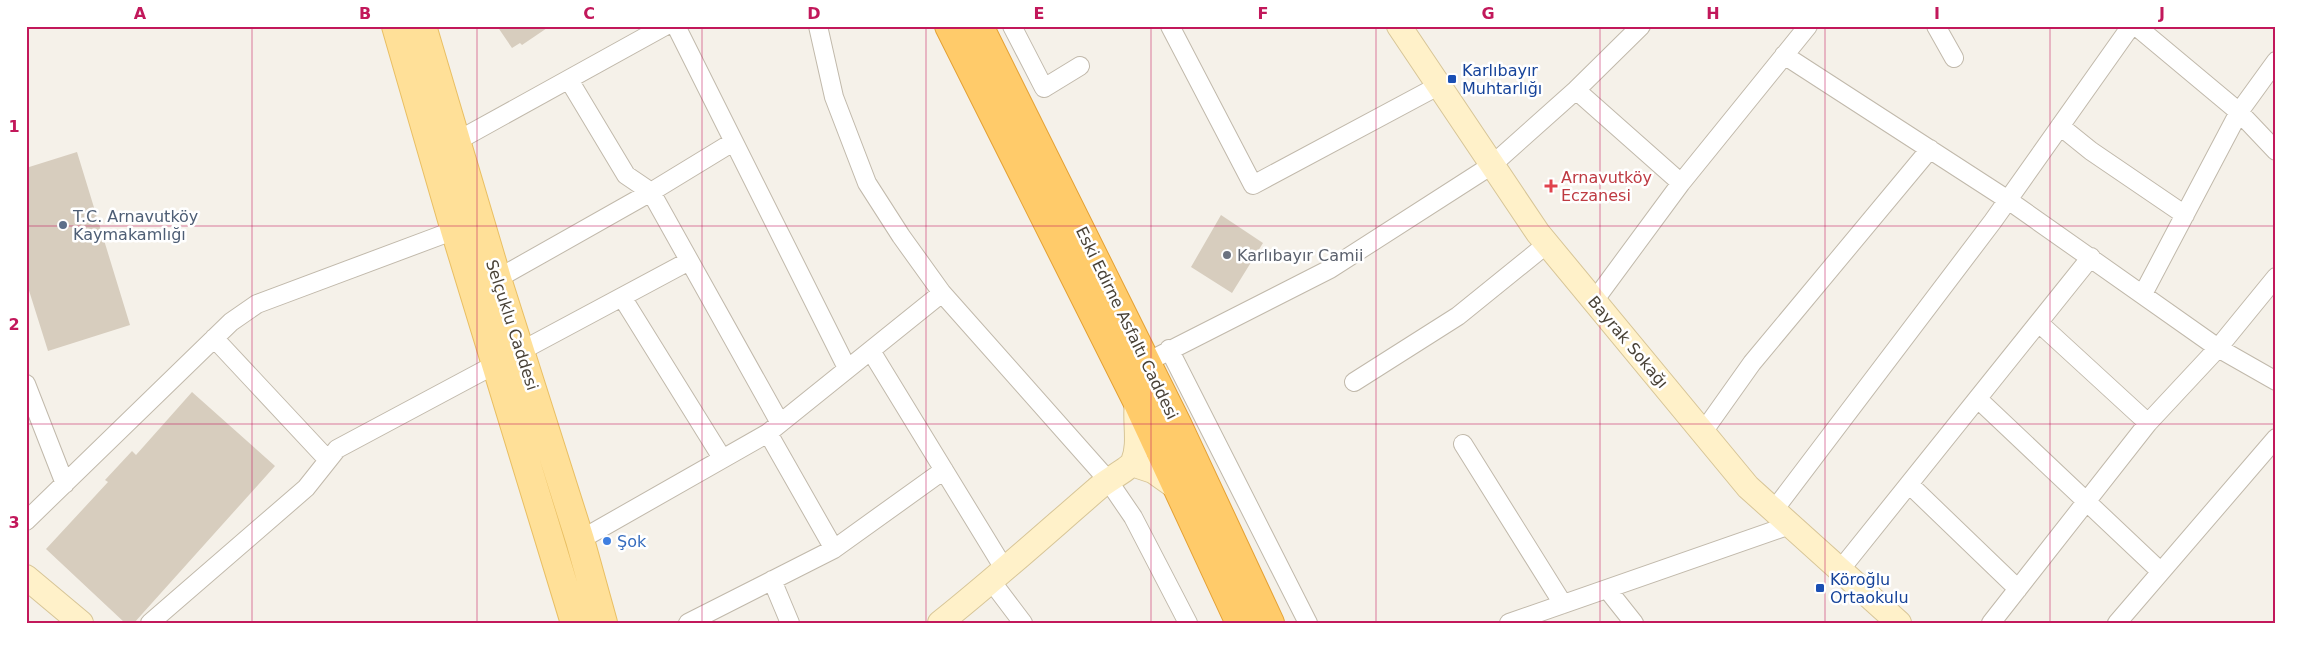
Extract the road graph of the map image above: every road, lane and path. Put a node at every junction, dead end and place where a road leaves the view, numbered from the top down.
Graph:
1 (396, 26) edge
2 (422, 26) edge
3 (665, 26) edge
4 (676, 26) edge
5 (818, 26) edge
6 (949, 26) edge
7 (979, 26) edge
8 (1012, 26) edge
9 (1399, 26) edge
10 (1641, 26) edge
11 (1808, 26) edge
12 (1936, 26) edge
13 (2130, 26) edge
14 (2136, 26) edge
15 (1172, 27) edge
16 (1784, 55) junction
17 (1954, 58) dead end
18 (2276, 61) edge
19 (1080, 66) dead end
20 (569, 80) junction
21 (1438, 86) junction
22 (1576, 90) junction
23 (2238, 112) junction
24 (2060, 126) junction
25 (456, 141) junction
26 (733, 142) junction
27 (1930, 149) junction
28 (2276, 151) edge
29 (1492, 165) junction
30 (1681, 183) junction
31 (651, 192) junction
32 (2008, 200) junction
33 (2185, 215) junction
34 (456, 230) junction
35 (1547, 244) junction
36 (2091, 257) junction
37 (689, 261) junction
38 (2276, 277) edge
39 (497, 279) junction
40 (942, 293) junction
41 (2143, 294) junction
42 (622, 297) junction
43 (1594, 301) junction
44 (2039, 323) junction
45 (214, 338) junction
46 (2218, 348) junction
47 (521, 351) junction
48 (871, 351) junction
49 (1158, 356) junction
50 (496, 364) junction
51 (847, 368) junction
52 (2276, 381) edge
53 (1354, 382) dead end
54 (26, 384) edge
55 (1978, 399) junction
56 (1137, 401) junction
57 (2148, 423) junction
58 (774, 428) junction
59 (1702, 432) junction
60 (2276, 438) edge
61 (1463, 444) dead end
62 (722, 458) junction
63 (328, 460) junction
64 (1132, 464) junction
65 (944, 470) junction
66 (1107, 479) junction
67 (65, 484) junction
68 (1910, 485) junction
69 (1177, 488) junction
70 (2086, 502) junction
71 (1782, 517) junction
72 (26, 521) edge
73 (580, 540) junction
74 (834, 549) junction
75 (1840, 570) junction
76 (2160, 572) junction
77 (998, 576) junction
78 (26, 577) edge
79 (772, 580) junction
80 (1608, 589) junction
81 (2018, 590) junction
82 (1563, 604) junction
83 (81, 623) edge
84 (150, 623) edge
85 (575, 623) edge
86 (603, 623) edge
87 (688, 623) edge
88 (790, 623) edge
89 (940, 623) edge
90 (1023, 623) edge
91 (1188, 623) edge
92 (1240, 623) edge
93 (1270, 623) edge
94 (1308, 623) edge
95 (1509, 623) edge
96 (1634, 623) edge
97 (1899, 623) edge
98 (1991, 623) edge
99 (2117, 623) edge

1 - 34 main road, Selçuklu Caddesi
2 - 25 main road, Selçuklu Caddesi
3 - 20 street
4 - 26 street
5 - 40 street
6 - 56 highway, Eski Edirne Asfaltı Caddesi
7 - 49 highway, Eski Edirne Asfaltı Caddesi
8 - 19 street
9 - 21 main road, Bayrak Sokağı
10 - 22 street
11 - 16 street
12 - 17 street
13 - 24 street
14 - 23 street
15 - 21 street
16 - 27 street
16 - 30 street
18 - 23 street
20 - 25 street
20 - 31 street
21 - 29 main road, Bayrak Sokağı
22 - 29 street
22 - 30 street
23 - 28 street
23 - 33 street
24 - 32 street
24 - 33 street
25 - 39 main road, Selçuklu Caddesi
26 - 31 street
26 - 51 street
27 - 32 street
27 - 59 street
29 - 35 main road, Bayrak Sokağı
29 - 49 street
30 - 43 street
31 - 37 street
31 - 39 street
32 - 36 street
32 - 71 street
33 - 41 street
34 - 45 street
34 - 50 main road, Selçuklu Caddesi
35 - 43 main road, Bayrak Sokağı
35 - 53 street
36 - 41 street
36 - 44 street
37 - 42 street
37 - 58 street
38 - 46 street
39 - 47 main road, Selçuklu Caddesi
40 - 48 street
40 - 66 street
41 - 46 street
42 - 47 street
42 - 62 street
43 - 59 main road, Bayrak Sokağı
44 - 55 street
44 - 57 street
45 - 63 street
45 - 67 street
46 - 52 street
46 - 57 street
47 - 73 main road, Selçuklu Caddesi
48 - 51 street
48 - 65 street
49 - 93 highway, Eski Edirne Asfaltı Caddesi
49 - 94 street, Eski Edirne Asfaltı Caddesi
50 - 63 street
50 - 85 main road, Selçuklu Caddesi
51 - 58 street
54 - 67 street
55 - 68 street
55 - 70 street
56 - 64 main road
56 - 69 highway, Eski Edirne Asfaltı Caddesi
57 - 70 street
58 - 62 street
58 - 74 street
59 - 71 main road, Bayrak Sokağı
60 - 76 street
61 - 82 street
62 - 73 street
63 - 84 street
64 - 66 main road
64 - 69 main road
65 - 74 street
65 - 77 street
66 - 77 main road
66 - 91 street
67 - 72 street
68 - 75 street
68 - 81 street
69 - 92 highway, Eski Edirne Asfaltı Caddesi
70 - 76 street
70 - 81 street
71 - 75 main road, Bayrak Sokağı
71 - 80 street
73 - 86 main road, Selçuklu Caddesi
74 - 79 street
75 - 97 main road, Bayrak Sokağı
76 - 99 street
77 - 89 main road
77 - 90 street
78 - 83 main road
79 - 87 street
79 - 88 street
80 - 82 street
80 - 96 street
81 - 98 street
82 - 95 street

